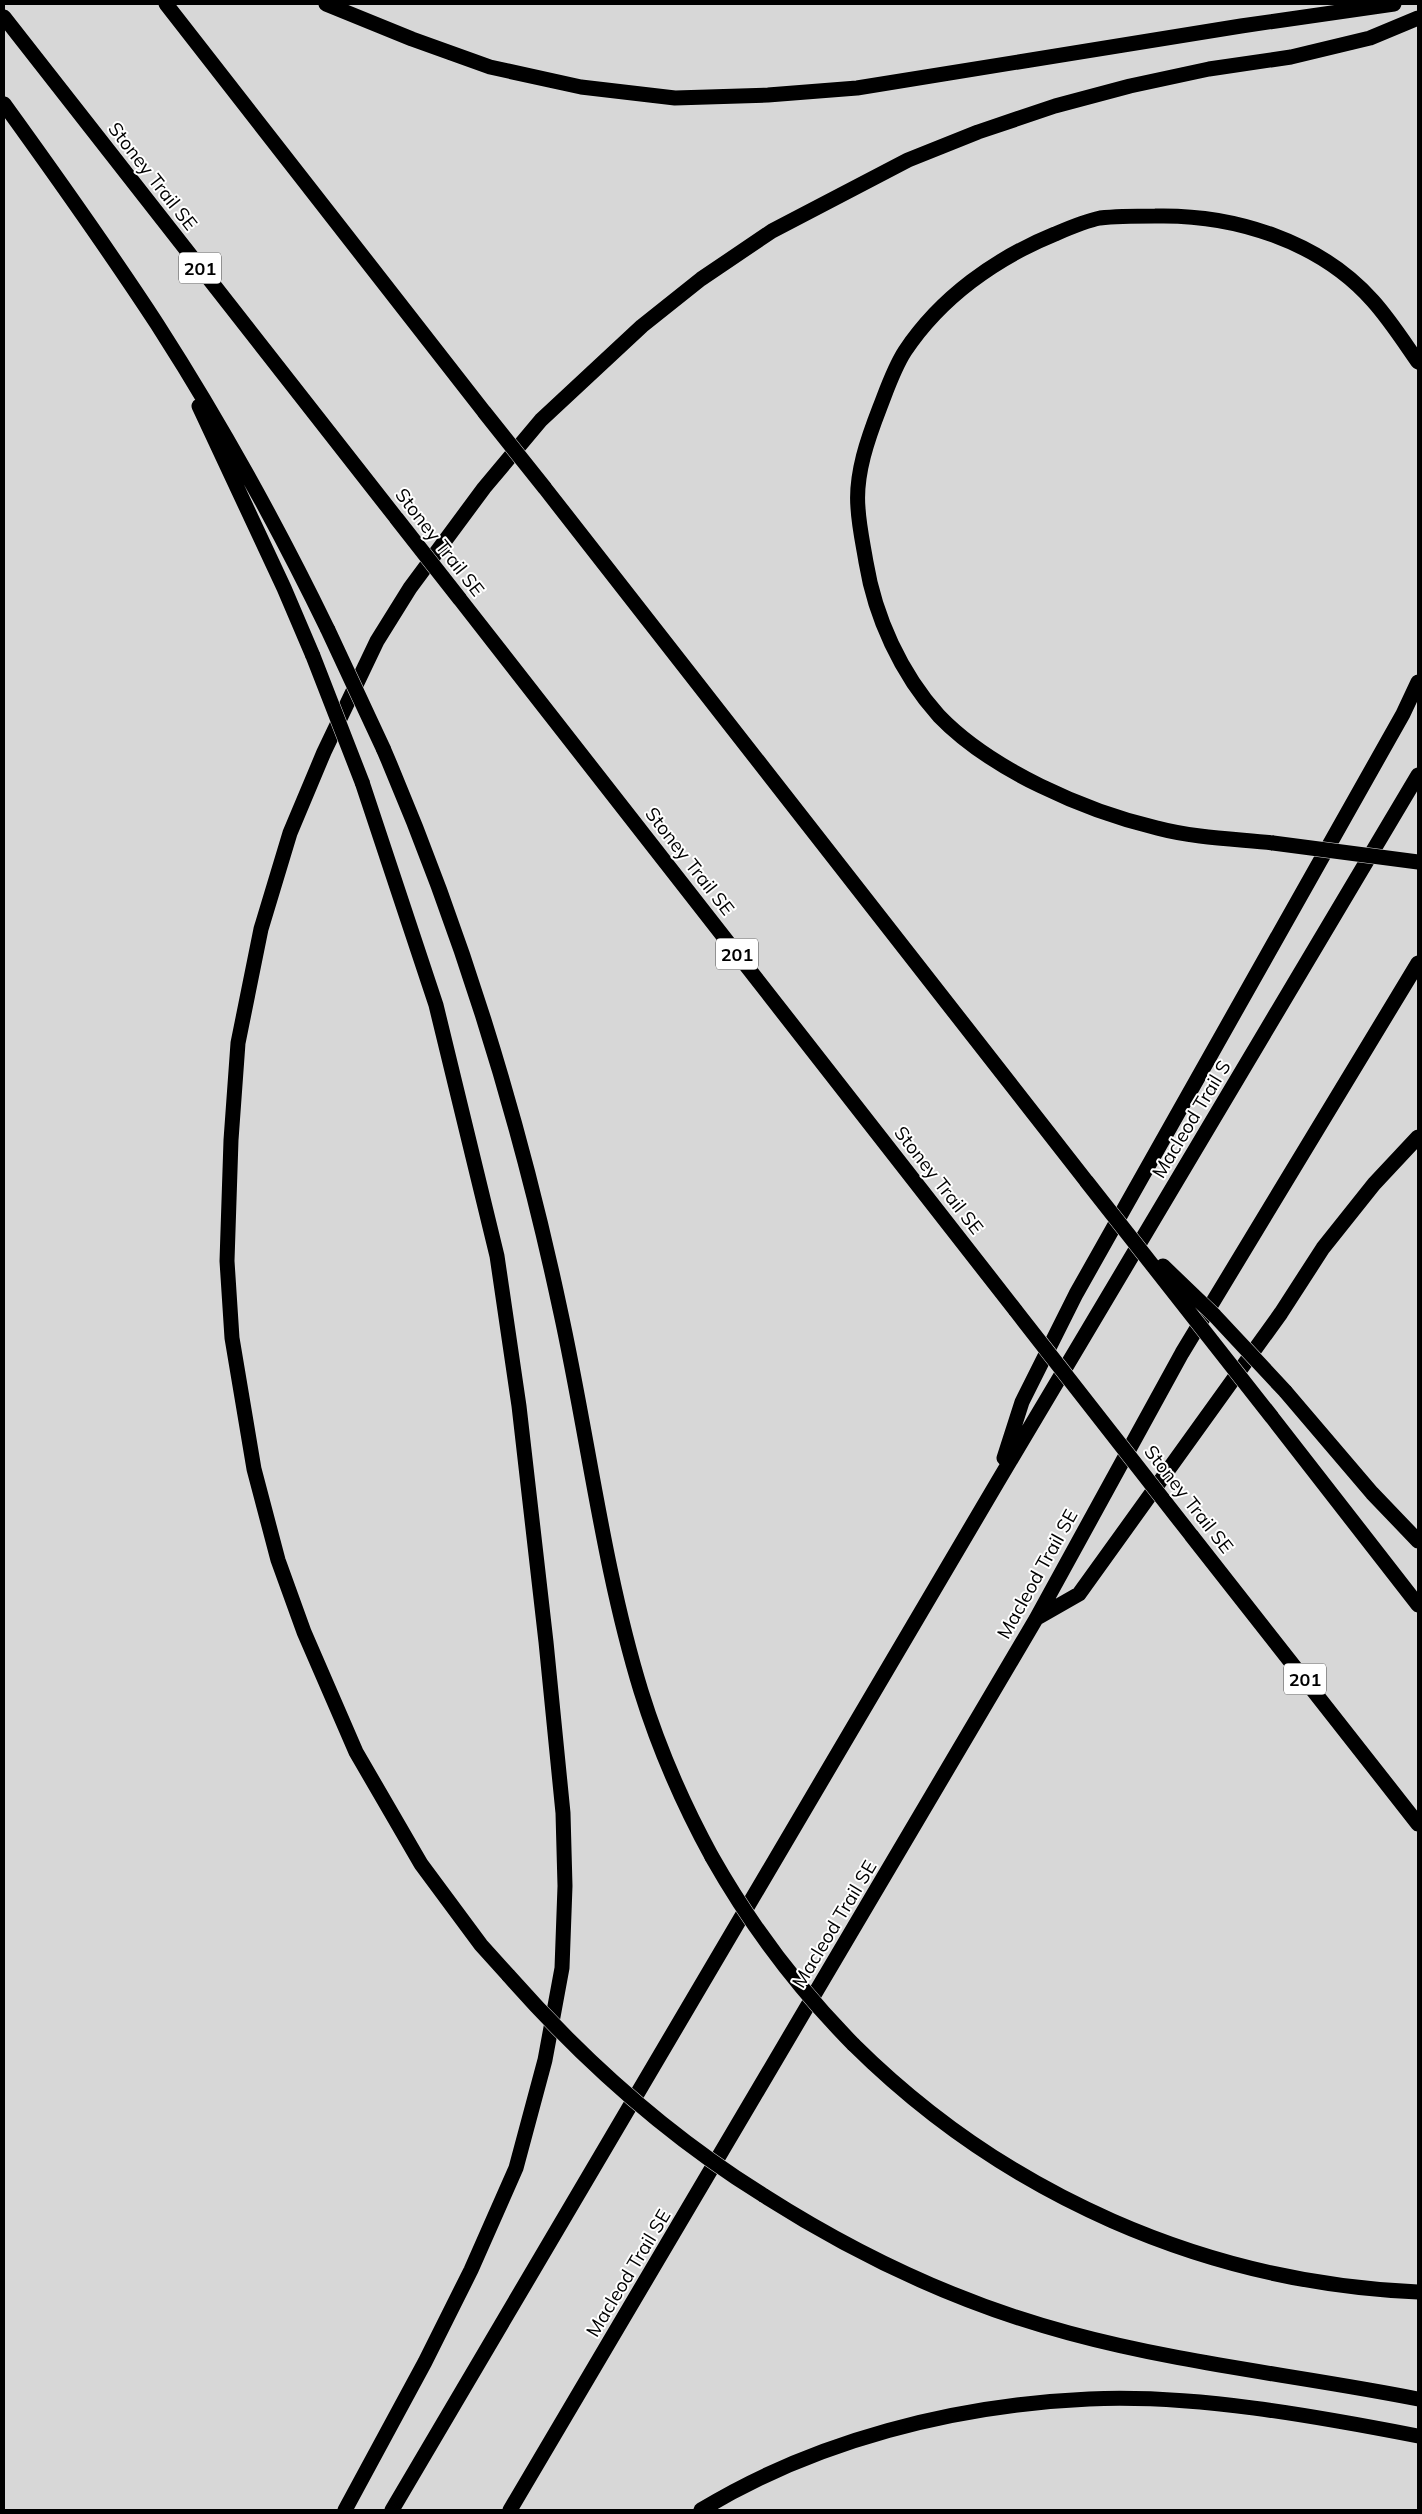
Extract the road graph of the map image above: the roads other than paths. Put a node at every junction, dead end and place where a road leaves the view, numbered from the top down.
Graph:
1 (166, 4) edge
2 (326, 4) edge
3 (1394, 4) edge
4 (4, 17) edge
5 (1418, 18) edge
6 (4, 104) edge
7 (180, 360) junction
8 (1418, 362) edge
9 (1418, 682) edge
10 (1418, 775) edge
11 (1418, 862) edge
12 (1418, 963) edge
13 (1418, 1137) edge
14 (1124, 1229) junction
15 (997, 1483) junction
16 (1418, 1541) edge
17 (1418, 1605) edge
18 (1036, 1619) junction
19 (1418, 1824) edge
20 (1418, 2292) edge
21 (1418, 2399) edge
22 (1418, 2436) edge
23 (344, 2510) edge
24 (392, 2510) edge
25 (510, 2510) edge
26 (701, 2510) edge

1 - 14 highway, bridge
2 - 3 highway
4 - 19 highway, Stoney Trail SE / 201, bridge
5 - 21 highway, bridge
6 - 7 highway
7 - 20 highway, bridge
7 - 23 highway, bridge
8 - 11 highway, bridge
9 - 15 highway
10 - 15 highway, Macleod Trail S
12 - 18 highway, Macleod Trail SE
13 - 18 highway
14 - 16 highway, bridge
14 - 17 highway, bridge
15 - 24 highway
18 - 25 highway, Macleod Trail SE
22 - 26 highway

